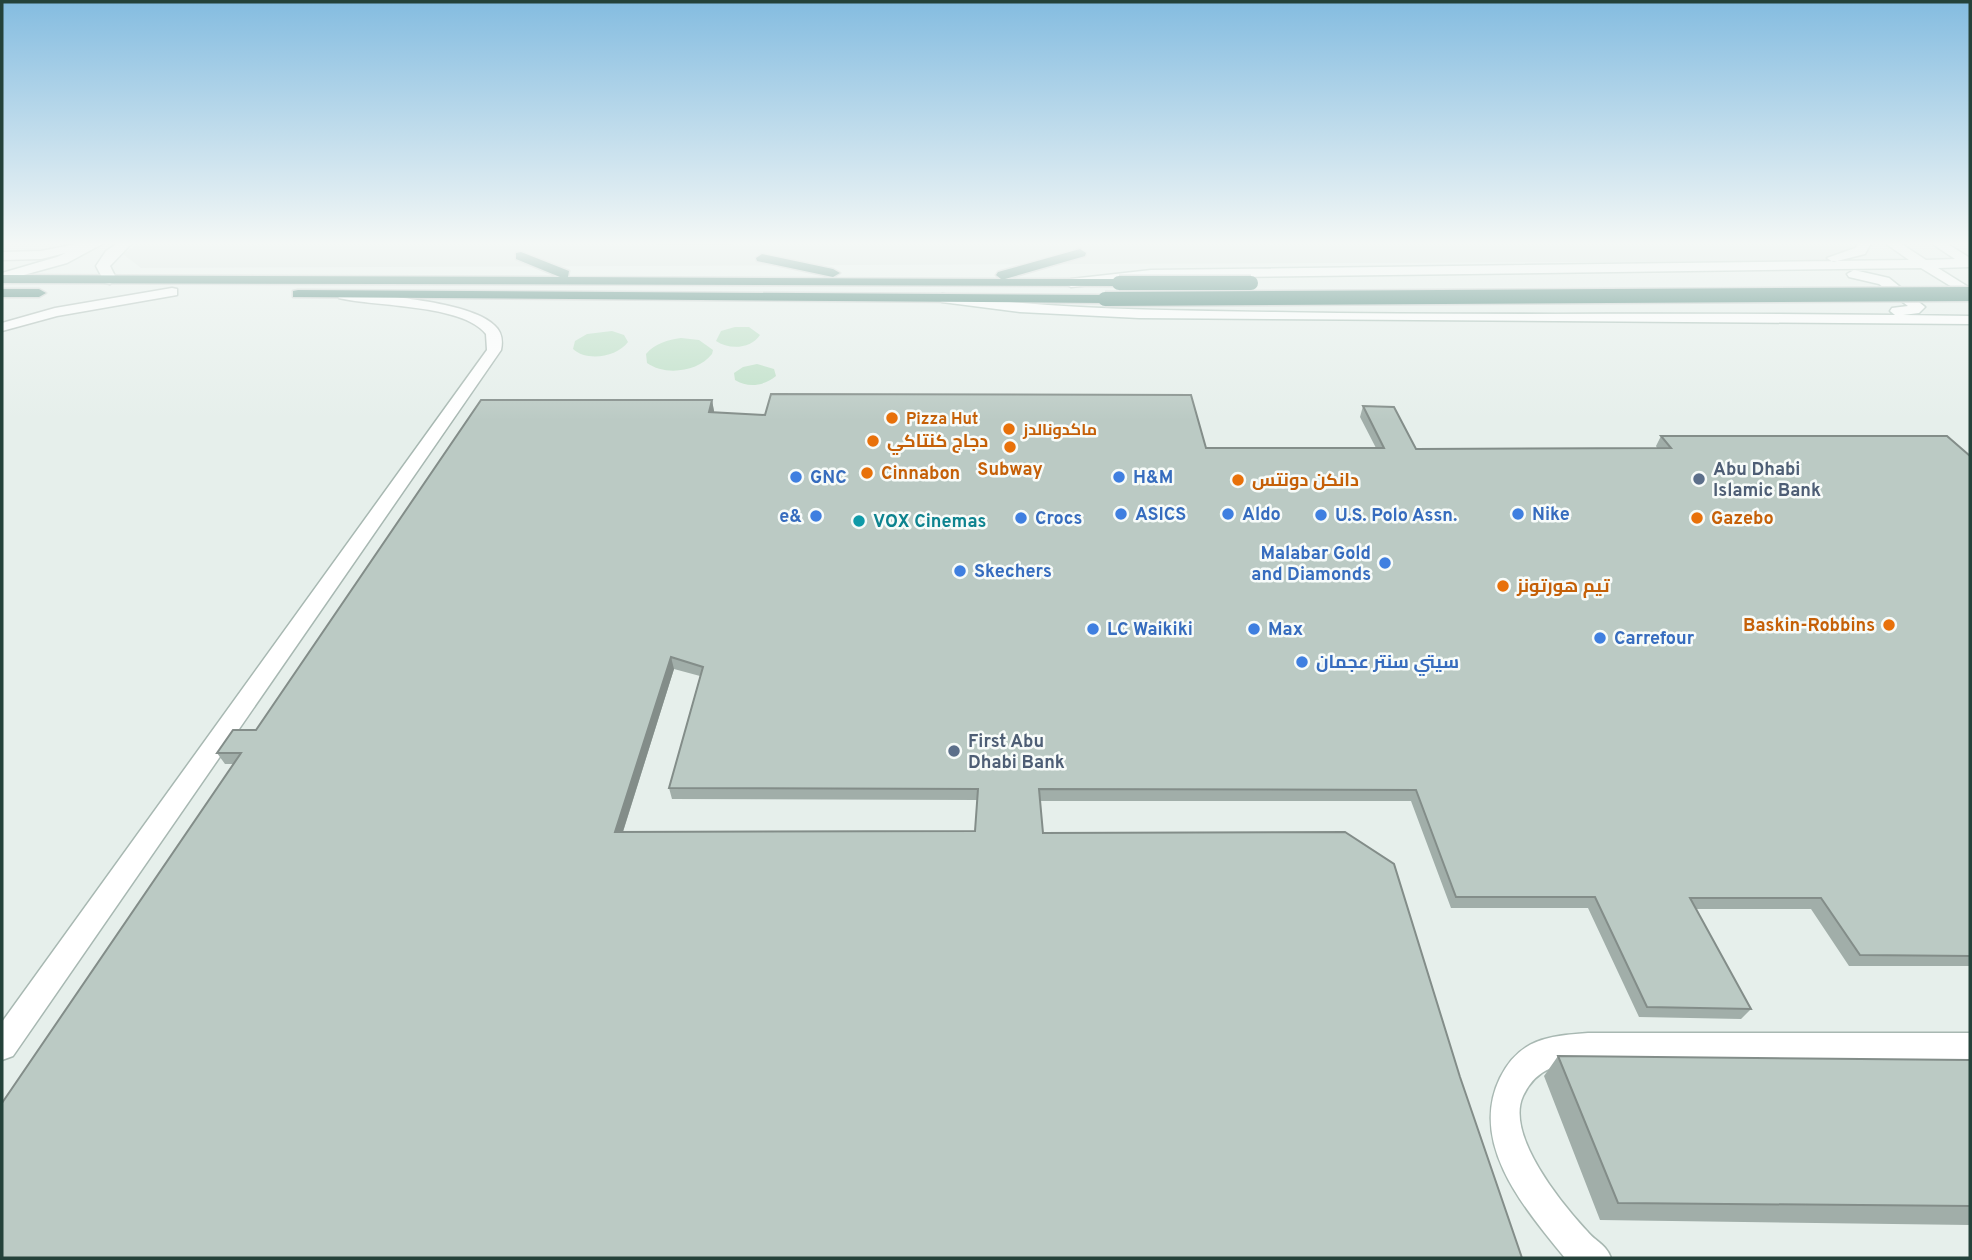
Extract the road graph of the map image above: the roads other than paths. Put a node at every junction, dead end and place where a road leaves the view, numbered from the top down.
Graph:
1 (115, 302) edge
2 (384, 302) edge
3 (975, 302) edge
4 (1911, 302) edge
5 (1793, 317) junction
6 (1970, 320) edge
7 (2, 327) edge
8 (1970, 332) edge
9 (2, 1046) edge
10 (1970, 1047) edge
11 (1594, 1258) edge

1 - 7 street
2 - 9 street
3 - 5 street
4 - 5 street
5 - 6 street
5 - 8 street
10 - 11 street

